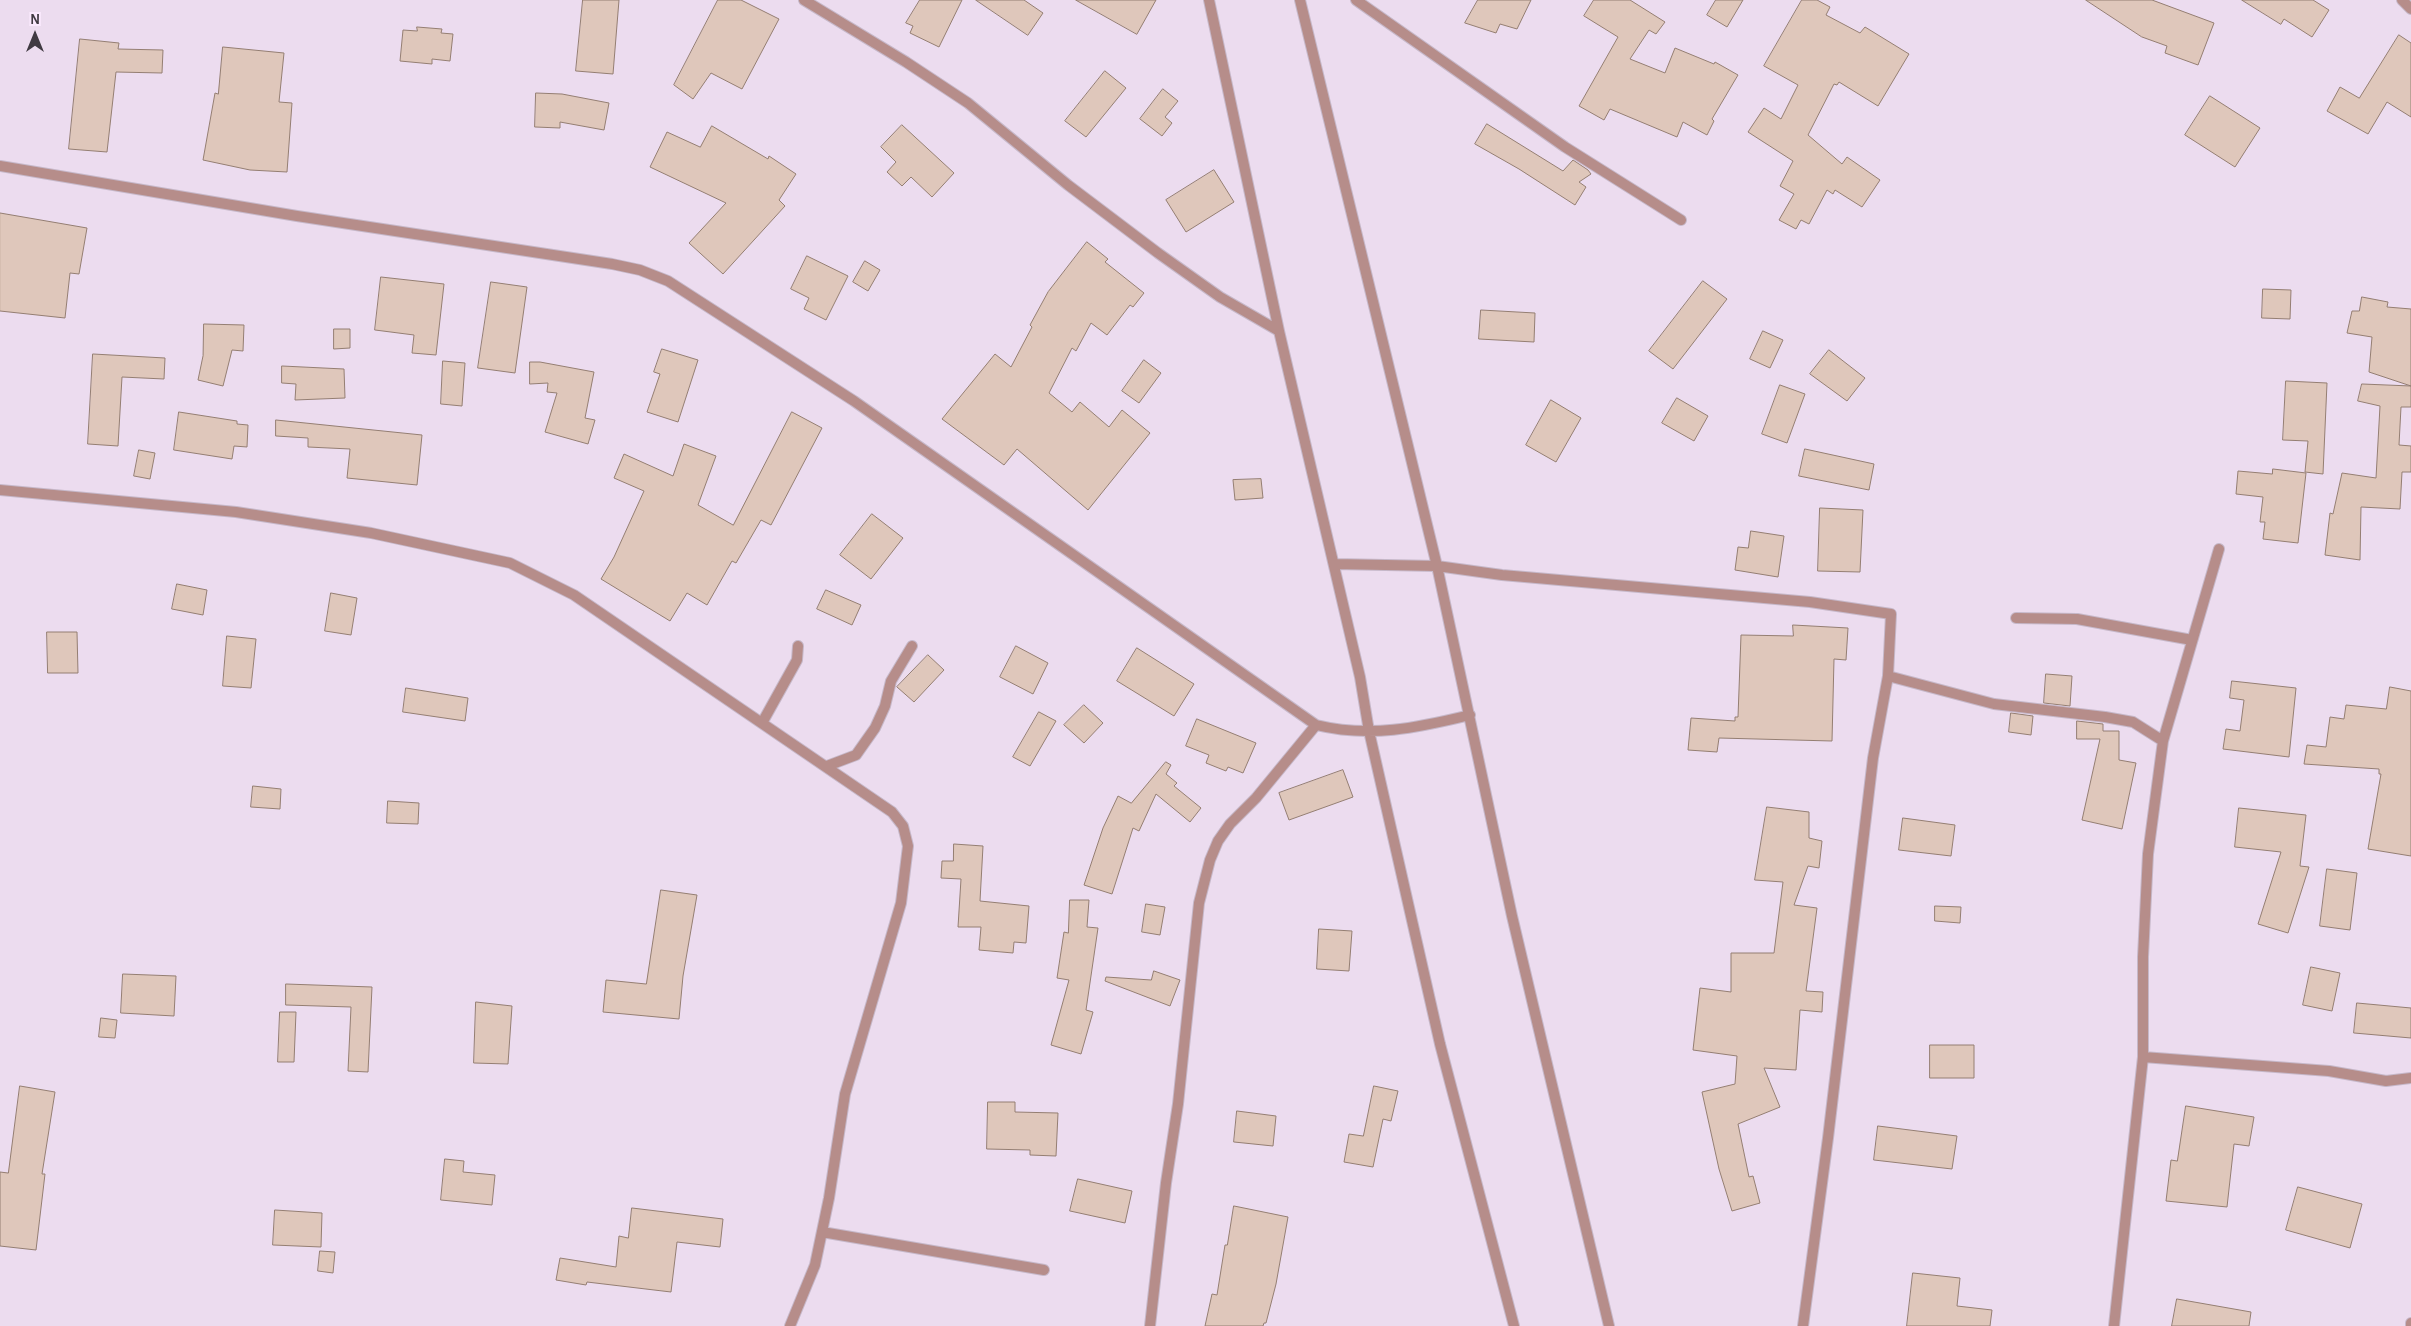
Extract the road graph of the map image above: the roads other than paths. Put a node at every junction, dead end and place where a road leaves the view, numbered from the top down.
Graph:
1 (804, 0) edge
2 (1209, 0) edge
3 (1300, 0) edge
4 (1356, 0) edge
5 (2402, 0) edge
6 (2411, 8) edge
7 (0, 166) edge
8 (1681, 220) dead end
9 (1279, 331) junction
10 (0, 490) edge
11 (2219, 549) dead end
12 (1334, 564) junction
13 (1437, 566) junction
14 (2016, 618) dead end
15 (2192, 640) junction
16 (798, 646) dead end
17 (912, 646) dead end
18 (1888, 676) junction
19 (1470, 715) junction
20 (762, 723) junction
21 (1316, 725) junction
22 (1369, 732) junction
23 (2163, 741) junction
24 (827, 766) junction
25 (2143, 1057) junction
26 (2411, 1078) edge
27 (822, 1232) junction
28 (1044, 1270) dead end
29 (790, 1326) edge
30 (1150, 1326) edge
31 (1514, 1326) edge
32 (1609, 1326) edge
33 (1803, 1326) edge
34 (2114, 1326) edge

1 - 9 street
2 - 9 street
3 - 13 street
4 - 8 street
5 - 6 street
7 - 21 street
9 - 12 street
10 - 20 street
11 - 15 street
12 - 13 street
12 - 22 street
13 - 18 street
13 - 19 street
14 - 15 street
15 - 23 street
16 - 20 street
17 - 24 street
18 - 23 street
18 - 33 street
19 - 22 street
19 - 32 street
20 - 24 street
21 - 22 street
21 - 30 street
22 - 31 street
23 - 25 street
24 - 27 street
25 - 26 street
25 - 34 street
27 - 28 street
27 - 29 street

